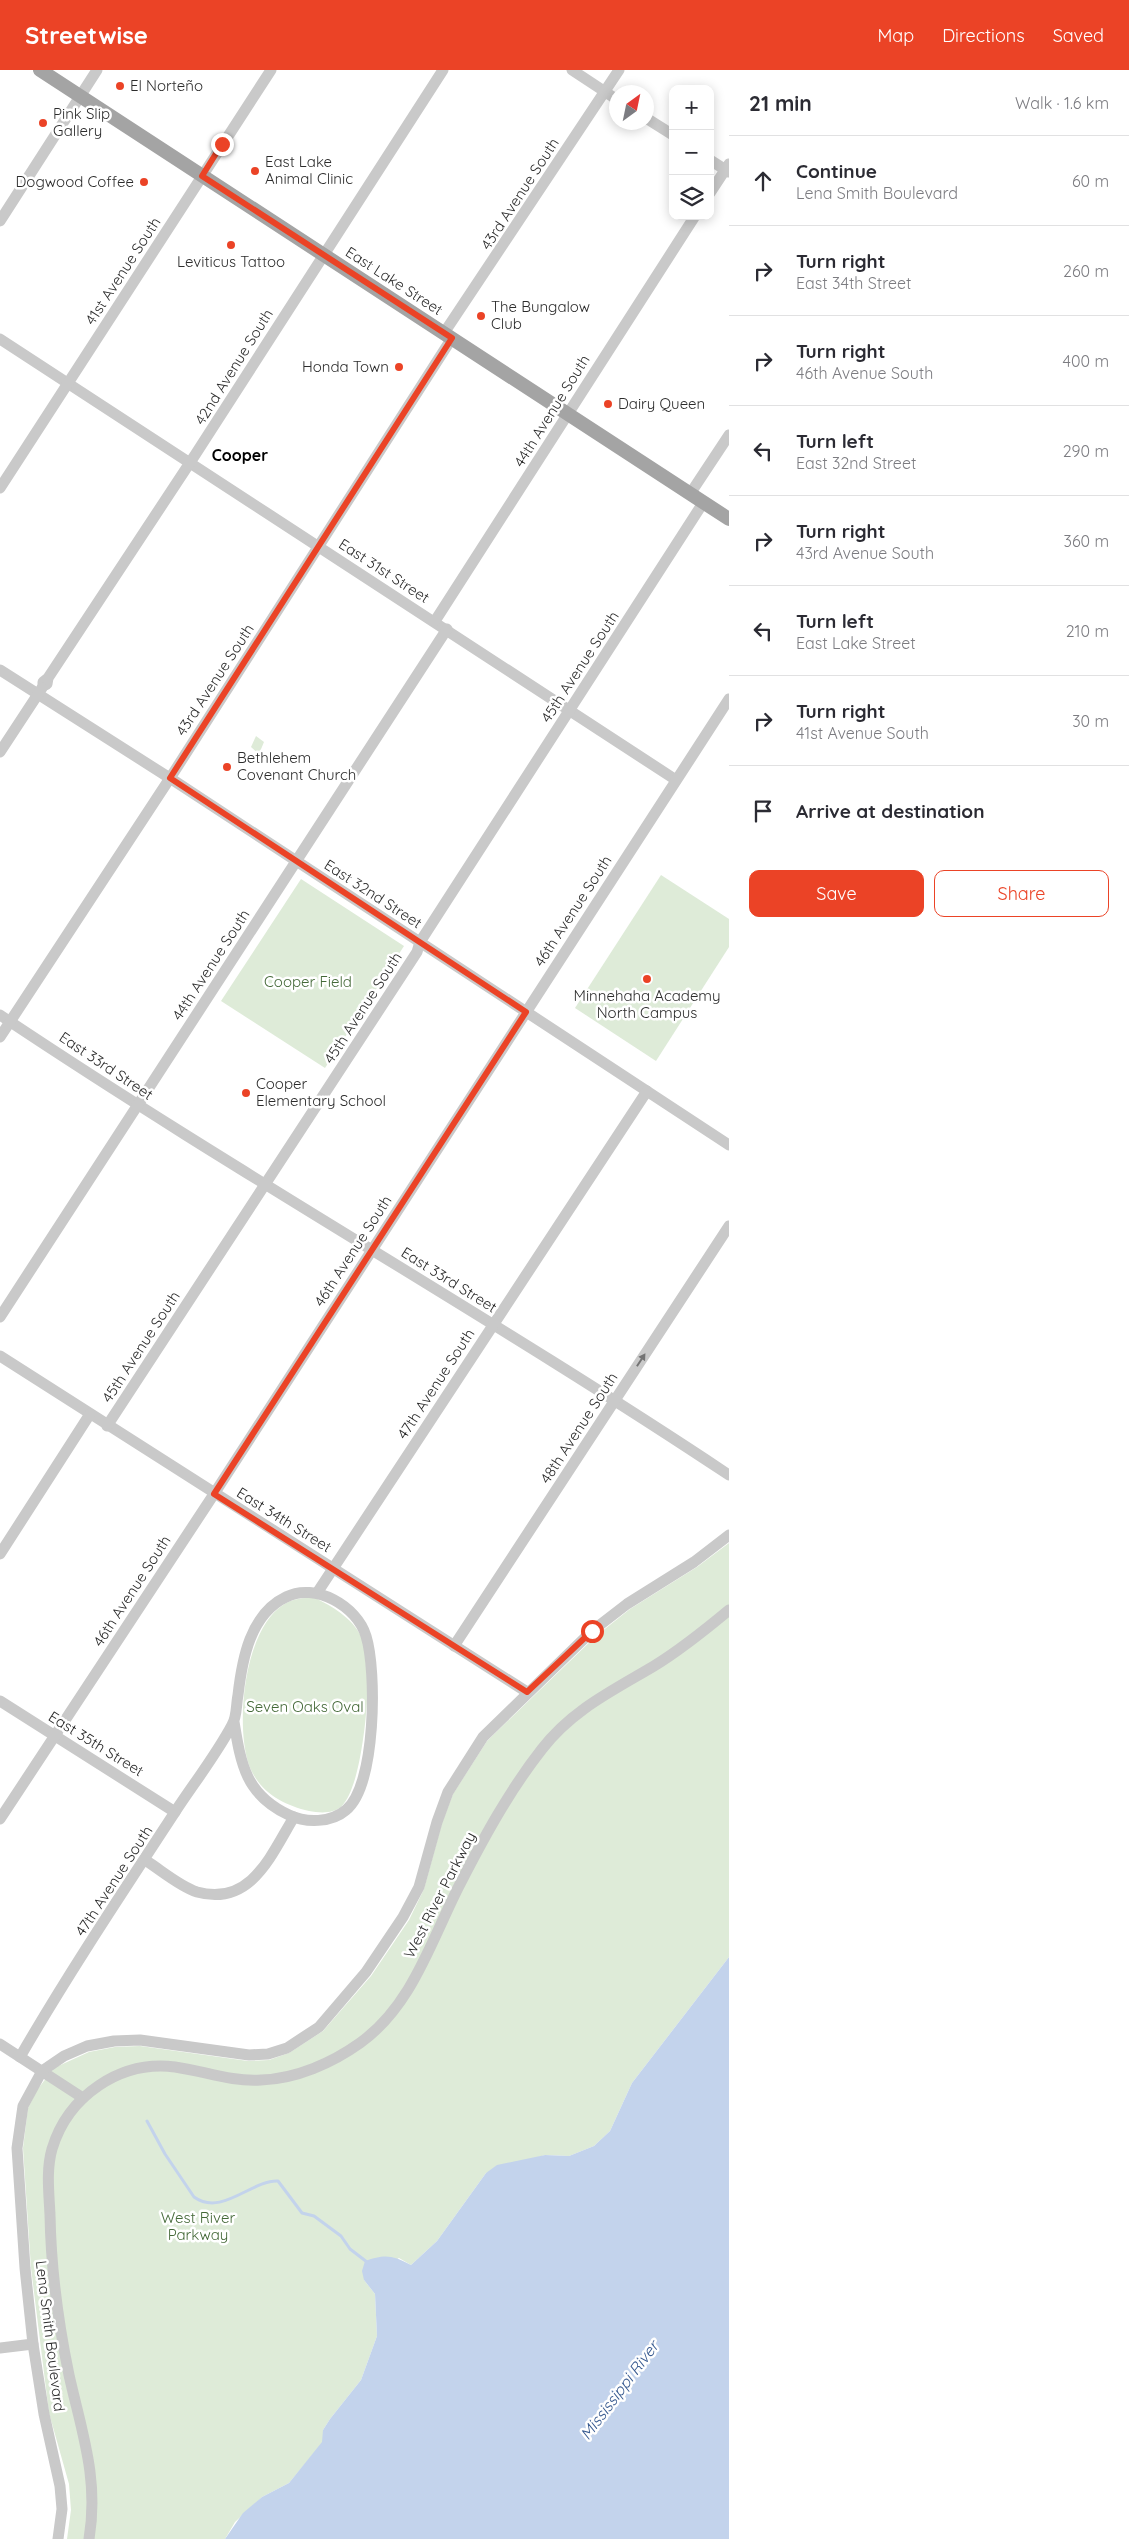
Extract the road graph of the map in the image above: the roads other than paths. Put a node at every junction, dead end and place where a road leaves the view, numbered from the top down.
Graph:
1 (40, 70) edge
2 (97, 70) edge
3 (271, 70) edge
4 (443, 70) edge
5 (572, 70) edge
6 (619, 70) edge
7 (605, 91) junction
8 (609, 94) edge
9 (80, 96) junction
10 (654, 123) edge
11 (669, 132) edge
12 (714, 162) edge
13 (728, 169) edge
14 (202, 176) junction
15 (714, 188) edge
16 (692, 220) edge
17 (0, 221) edge
18 (323, 254) junction
19 (448, 336) junction
20 (0, 339) edge
21 (68, 383) junction
22 (568, 414) junction
23 (729, 435) edge
24 (190, 463) junction
25 (0, 488) edge
26 (690, 494) junction
27 (703, 502) junction
28 (729, 519) edge
29 (319, 546) junction
30 (435, 621) junction
31 (447, 629) junction
32 (0, 670) edge
33 (43, 686) junction
34 (729, 699) edge
35 (571, 710) junction
36 (0, 752) edge
37 (170, 778) junction
38 (676, 780) junction
39 (297, 862) junction
40 (420, 942) junction
41 (526, 1012) junction
42 (0, 1015) edge
43 (10, 1022) junction
44 (0, 1037) edge
45 (647, 1092) junction
46 (137, 1105) junction
47 (729, 1145) edge
48 (266, 1185) junction
49 (729, 1226) edge
50 (372, 1250) junction
51 (0, 1317) edge
52 (493, 1325) junction
53 (0, 1356) edge
54 (614, 1401) junction
55 (90, 1414) junction
56 (107, 1426) junction
57 (729, 1475) edge
58 (214, 1494) junction
59 (729, 1535) edge
60 (0, 1554) edge
61 (334, 1569) junction
62 (317, 1592) junction
63 (729, 1610) edge
64 (454, 1646) junction
65 (527, 1692) junction
66 (0, 1701) edge
67 (234, 1722) junction
68 (55, 1735) junction
69 (175, 1812) junction
70 (294, 1818) junction
71 (0, 1819) edge
72 (145, 1860) junction
73 (0, 2044) edge
74 (20, 2056) junction
75 (42, 2071) junction
76 (83, 2098) junction
77 (33, 2344) junction
78 (0, 2348) edge
79 (58, 2539) edge
80 (89, 2539) edge

1 - 9 main road, East Lake Street
2 - 9 street
3 - 14 street, 41st Avenue South
4 - 18 street, 42nd Avenue South
5 - 7 street
6 - 7 street, 43rd Avenue South
7 - 8 street
7 - 19 street, 43rd Avenue South
9 - 14 main road, East Lake Street
9 - 17 street
10 - 11 street
12 - 13 street
13 - 15 street
14 - 18 main road, East Lake Street
14 - 21 street, 41st Avenue South
16 - 22 street, 44th Avenue South
18 - 19 main road, East Lake Street
18 - 24 street, 42nd Avenue South
19 - 22 main road, East Lake Street
19 - 29 street, 43rd Avenue South
20 - 21 street, East 31st Street
21 - 24 street, East 31st Street
21 - 25 street, 41st Avenue South
22 - 26 main road, East Lake Street
22 - 30 street, 44th Avenue South
23 - 26 street
24 - 29 street, East 31st Street
24 - 33 street, 42nd Avenue South
26 - 27 main road, East Lake Street
27 - 28 main road, East Lake Street
27 - 35 street, 45th Avenue South
29 - 30 street, East 31st Street
29 - 37 street, 43rd Avenue South
30 - 31 street, East 31st Street
31 - 35 street, East 31st Street
31 - 39 street, 44th Avenue South
32 - 33 street, East 32nd Street
33 - 36 street, 42nd Avenue South
33 - 37 street, East 32nd Street
34 - 38 street, 46th Avenue South
35 - 38 street, East 31st Street
35 - 40 street, 45th Avenue South
37 - 39 street, East 32nd Street
37 - 43 street, 43rd Avenue South
38 - 41 street, 46th Avenue South
39 - 40 street, East 32nd Street
39 - 46 street, 44th Avenue South
40 - 41 street, East 32nd Street
40 - 48 street, 45th Avenue South
41 - 45 street, East 32nd Street
41 - 50 street, 46th Avenue South
42 - 43 street, East 33rd Street
43 - 44 street, 43rd Avenue South
43 - 46 street, East 33rd Street
45 - 47 street, East 32nd Street
45 - 52 street, 47th Avenue South
46 - 48 street, East 33rd Street
46 - 51 street, 44th Avenue South
48 - 50 street, East 33rd Street
48 - 56 street, 45th Avenue South
54 -> 49 street, 48th Avenue South
50 - 52 street, East 33rd Street
50 - 58 street, 46th Avenue South
52 - 54 street, East 33rd Street
52 - 61 street, 47th Avenue South
53 - 55 street, East 34th Street
54 - 57 street, East 33rd Street
54 - 64 street, 48th Avenue South
55 - 56 street, East 34th Street
55 - 60 street, 45th Avenue South
56 - 58 street, East 34th Street
58 - 61 street, East 34th Street
58 - 68 street, 46th Avenue South
59 - 65 street, Lena Smith Boulevard
61 - 62 street, 47th Avenue South
61 - 64 street, East 34th Street
62 - 67 street
62 - 70 street
63 - 76 street, West River Parkway
64 - 65 street, East 34th Street
65 - 75 street, Lena Smith Boulevard
66 - 68 street, East 35th Street
67 - 69 street, 47th Avenue South
67 - 70 street
68 - 69 street, East 35th Street
68 - 71 street, 46th Avenue South
69 - 72 street, 47th Avenue South
70 - 72 street
72 - 74 street, 47th Avenue South
73 - 74 street
74 - 75 street
75 - 76 street
75 - 77 street, Lena Smith Boulevard
76 - 80 street, West River Parkway
77 - 78 street
77 - 79 street, Lena Smith Boulevard

